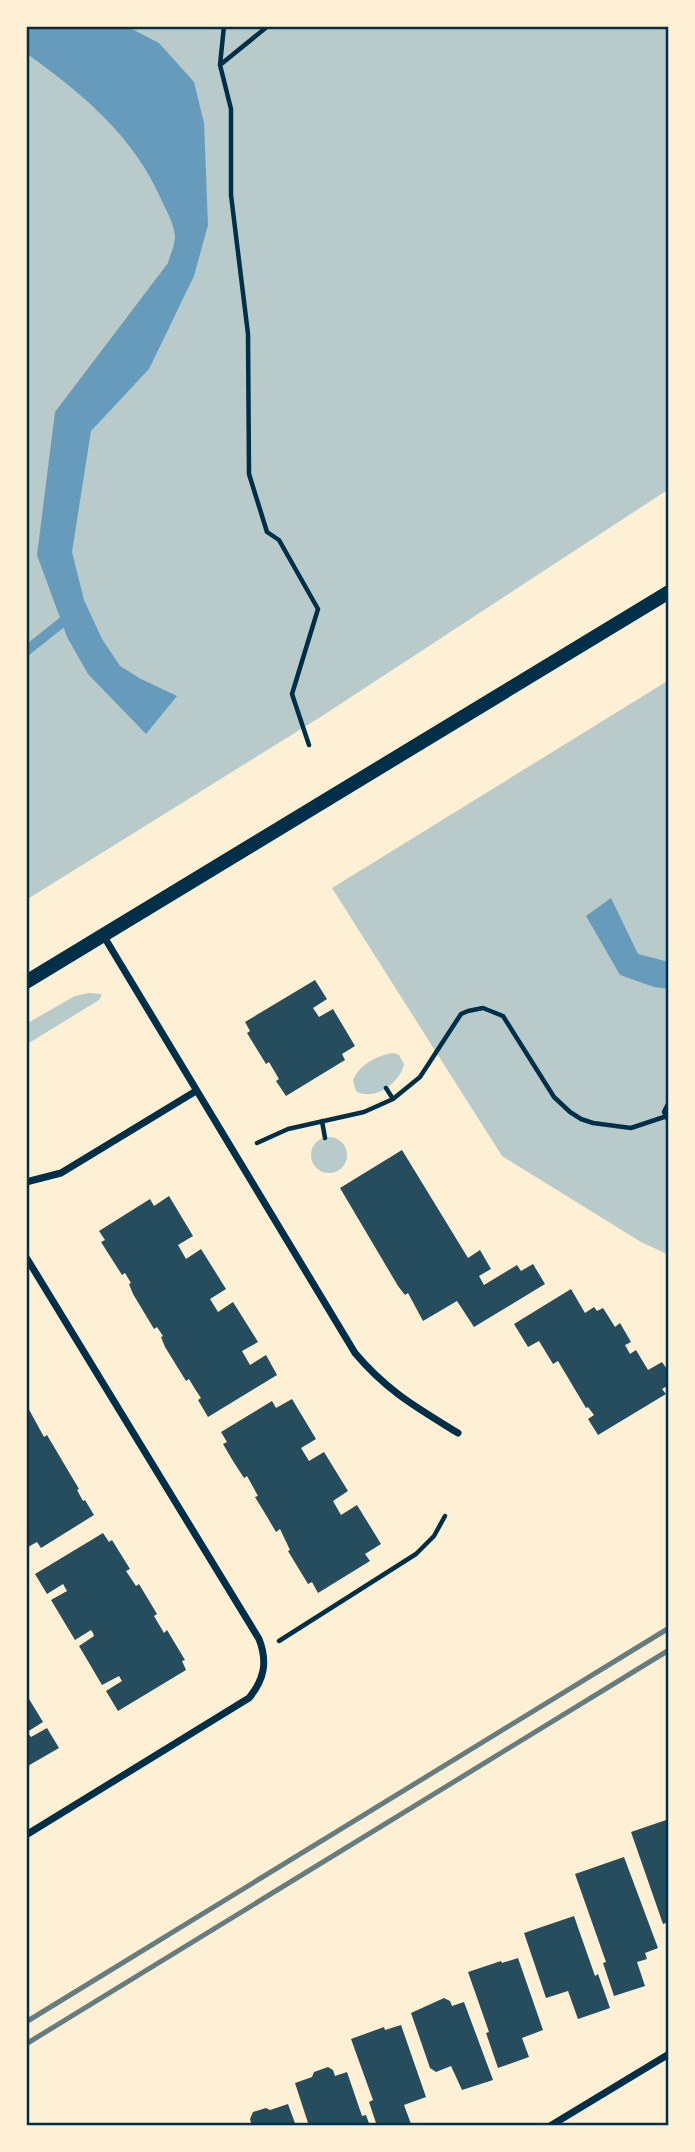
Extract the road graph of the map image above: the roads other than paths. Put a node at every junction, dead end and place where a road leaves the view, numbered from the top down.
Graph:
1 (669, 592) edge
2 (103, 935) junction
3 (26, 982) edge
4 (196, 1091) junction
5 (26, 1182) edge
6 (26, 1257) edge
7 (458, 1433) dead end
8 (26, 1835) edge
9 (669, 2054) edge
10 (550, 2126) edge

1 - 2 main road
2 - 3 main road
2 - 4 street
4 - 5 street
4 - 7 street
6 - 8 street
9 - 10 street

